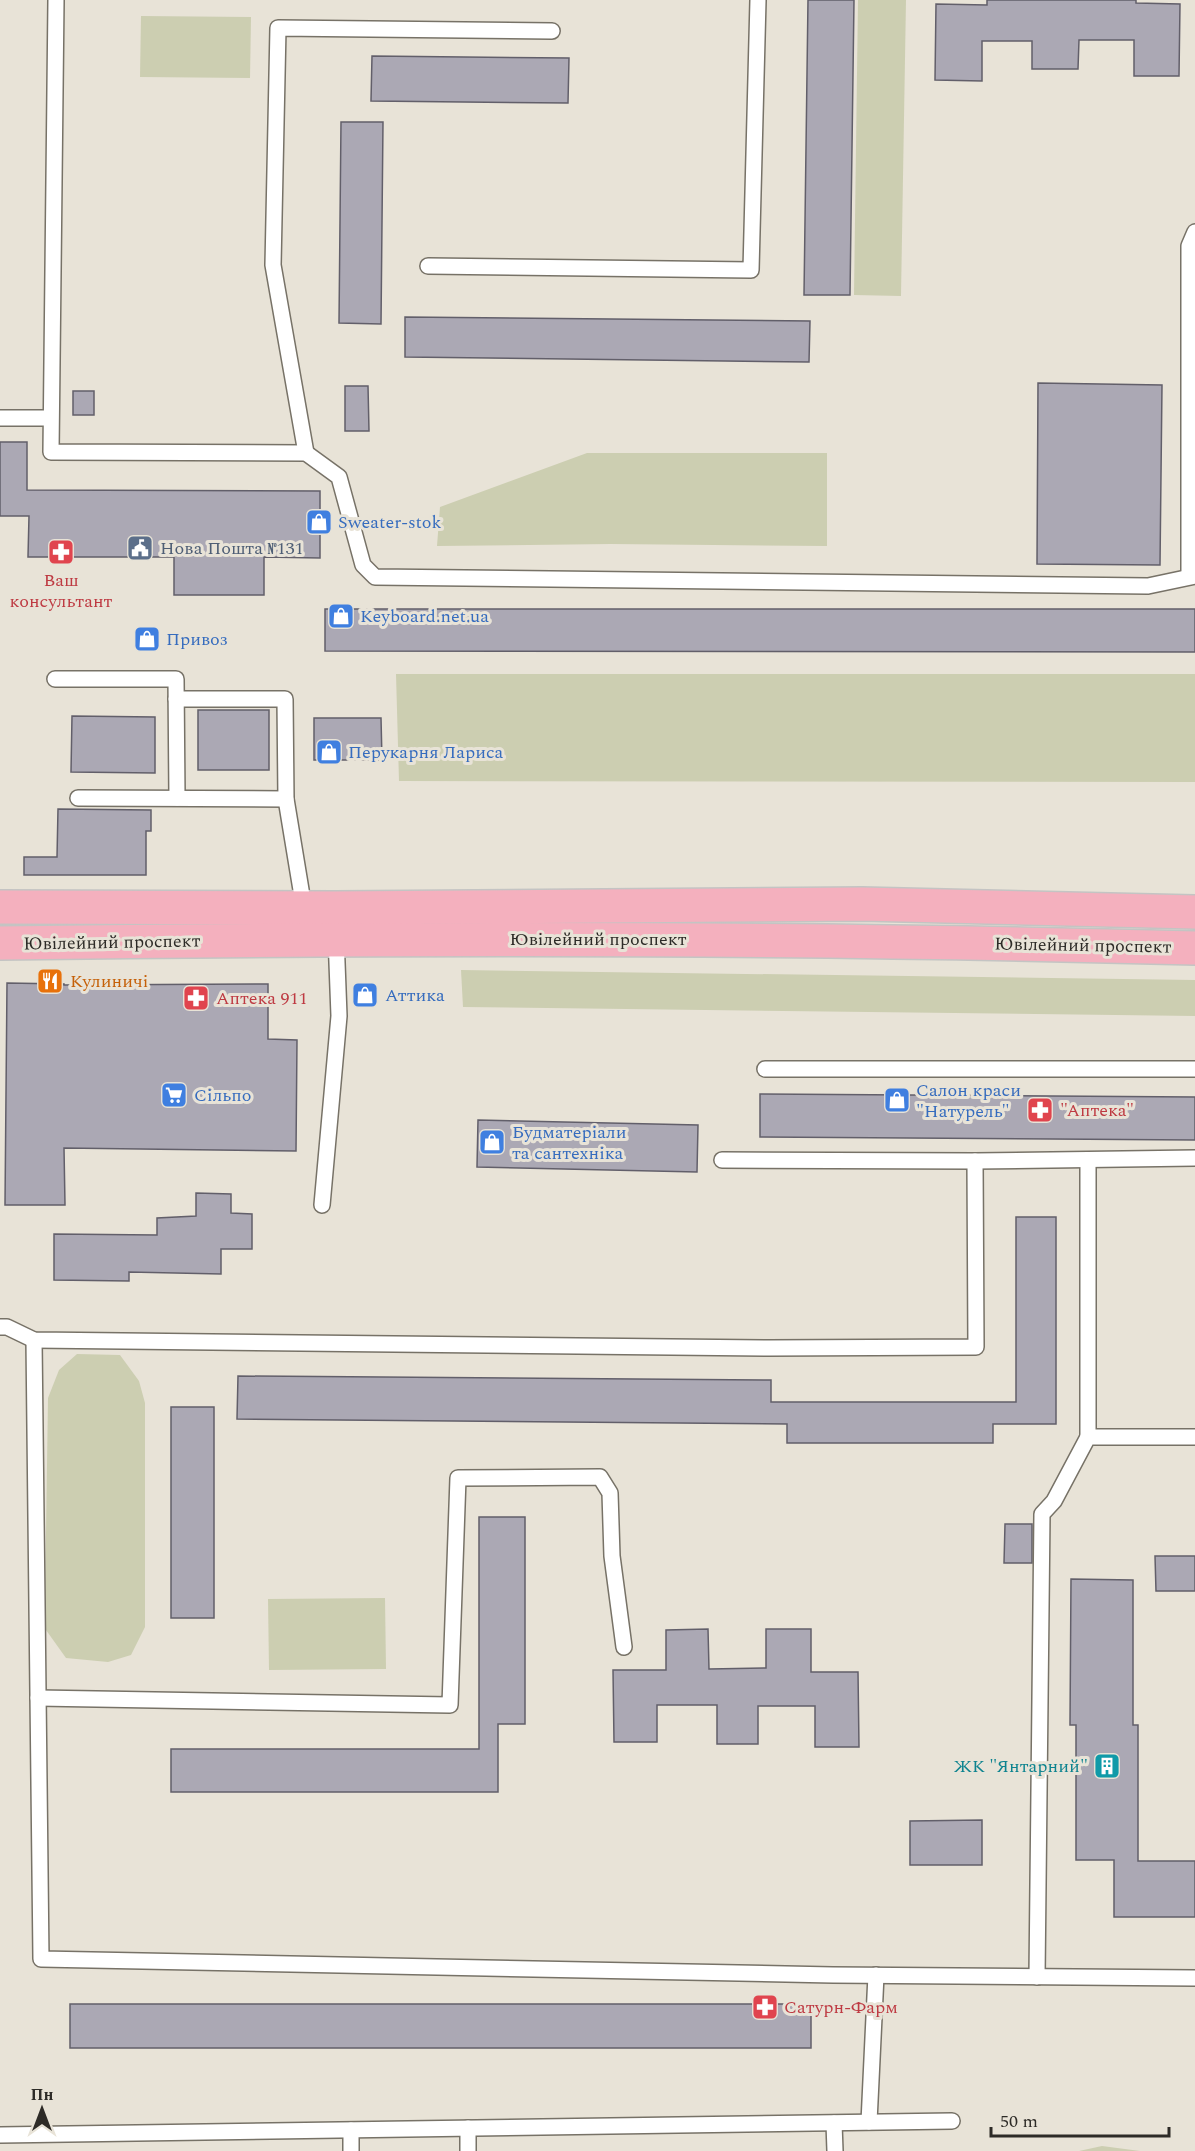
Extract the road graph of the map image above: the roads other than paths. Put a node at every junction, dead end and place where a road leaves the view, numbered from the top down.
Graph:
1 (56, 0) edge
2 (758, 0) edge
3 (552, 31) dead end
4 (1195, 232) edge
5 (428, 266) dead end
6 (0, 418) edge
7 (50, 418) junction
8 (306, 453) junction
9 (1192, 576) edge
10 (55, 679) dead end
11 (176, 699) junction
12 (78, 798) dead end
13 (177, 798) junction
14 (286, 799) junction
15 (0, 907) edge
16 (1131, 910) junction
17 (1195, 912) edge
18 (325, 918) junction
19 (0, 943) edge
20 (1131, 946) junction
21 (1195, 948) edge
22 (765, 1069) dead end
23 (1195, 1069) edge
24 (1195, 1158) edge
25 (722, 1160) dead end
26 (1088, 1160) junction
27 (975, 1161) junction
28 (322, 1206) dead end
29 (0, 1327) edge
30 (34, 1340) junction
31 (1088, 1437) junction
32 (1195, 1437) edge
33 (624, 1647) dead end
34 (38, 1698) junction
35 (876, 1975) junction
36 (1037, 1977) junction
37 (1195, 1978) edge
38 (952, 2121) dead end
39 (869, 2122) junction
40 (834, 2123) junction
41 (468, 2128) junction
42 (351, 2130) junction
43 (0, 2135) edge
44 (351, 2151) edge
45 (468, 2151) edge
46 (835, 2151) edge

1 - 7 lane
2 - 5 lane
3 - 8 lane
4 - 9 lane
6 - 7 lane
7 - 8 lane
8 - 9 lane
10 - 11 lane
11 - 13 lane
11 - 14 lane
12 - 13 lane
13 - 14 lane
14 - 18 lane
15 - 18 main road, Ювілейний проспект
16 - 17 main road, Ювілейний проспект
16 - 18 main road, Ювілейний проспект
16 - 20 main road
18 - 19 main road, Ювілейний проспект
18 - 20 main road, Ювілейний проспект
18 - 28 lane
20 - 21 main road, Ювілейний проспект
22 - 23 lane
24 - 26 lane
25 - 27 lane
26 - 27 lane
26 - 31 lane
27 - 30 lane
29 - 30 lane
30 - 34 lane
31 - 32 lane
31 - 36 lane
33 - 34 lane
34 - 35 lane
35 - 36 lane
35 - 39 lane
36 - 37 lane
38 - 39 lane
39 - 40 lane
40 - 41 lane
40 - 46 lane
41 - 42 lane
41 - 45 lane
42 - 43 lane
42 - 44 lane

